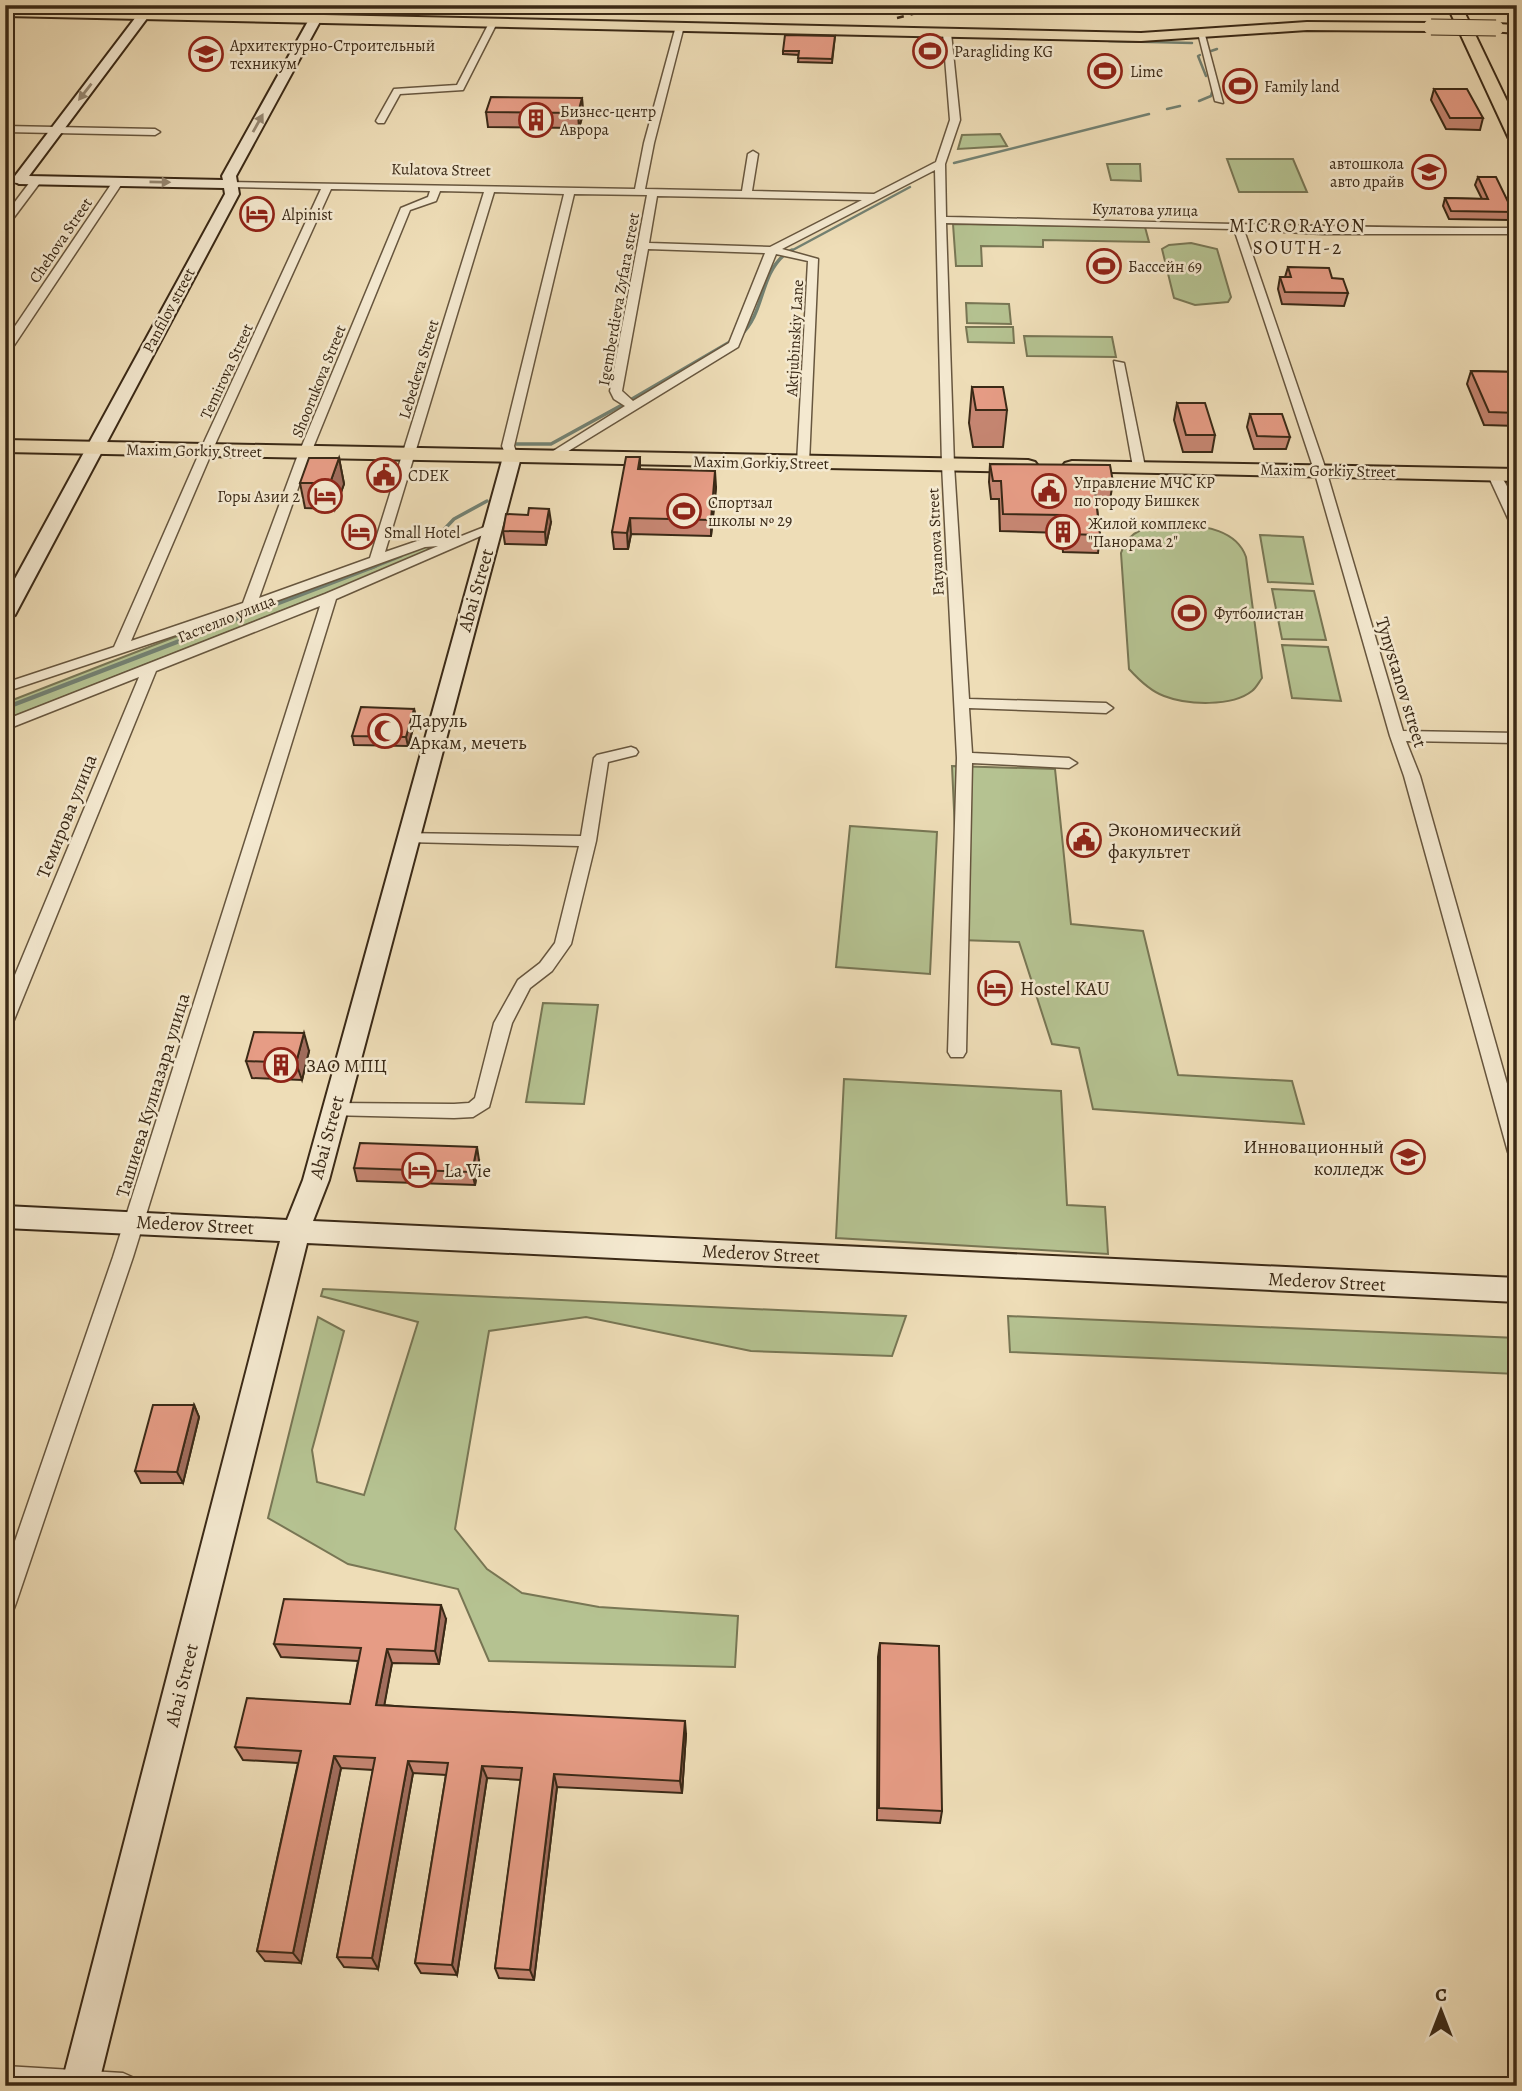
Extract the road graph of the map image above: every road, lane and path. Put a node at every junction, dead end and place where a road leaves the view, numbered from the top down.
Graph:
1 (1451, 5) edge
2 (147, 10) edge
3 (5, 12) edge
4 (320, 12) edge
5 (493, 23) junction
6 (680, 26) junction
7 (1517, 29) edge
8 (947, 33) junction
9 (1201, 35) junction
10 (1220, 101) dead end
11 (382, 121) dead end
12 (5, 129) edge
13 (56, 130) junction
14 (155, 132) dead end
15 (1517, 139) edge
16 (753, 154) dead end
17 (940, 164) junction
18 (12, 180) edge
19 (37, 180) junction
20 (118, 181) junction
21 (231, 184) junction
22 (328, 185) junction
23 (437, 187) junction
24 (490, 188) junction
25 (570, 189) junction
26 (640, 191) junction
27 (653, 191) junction
28 (747, 194) junction
29 (876, 197) junction
30 (941, 220) junction
31 (5, 222) edge
32 (1238, 227) junction
33 (1517, 231) edge
34 (643, 246) junction
35 (772, 250) junction
36 (5, 350) edge
37 (1118, 363) dead end
38 (632, 405) junction
39 (5, 446) edge
40 (96, 448) junction
41 (207, 450) junction
42 (306, 452) junction
43 (409, 454) junction
44 (512, 457) junction
45 (548, 458) junction
46 (803, 463) junction
47 (948, 466) junction
48 (1139, 467) junction
49 (1320, 470) junction
50 (1494, 475) junction
51 (1517, 475) edge
52 (1517, 525) edge
53 (492, 528) junction
54 (460, 541) junction
55 (376, 560) junction
56 (330, 597) junction
57 (248, 606) junction
58 (5, 615) edge
59 (121, 647) junction
60 (150, 668) junction
61 (5, 688) edge
62 (962, 703) junction
63 (1106, 708) dead end
64 (5, 725) edge
65 (1397, 736) junction
66 (1517, 738) edge
67 (631, 752) dead end
68 (965, 758) junction
69 (1069, 763) dead end
70 (407, 837) junction
71 (589, 841) junction
72 (5, 1020) edge
73 (957, 1052) dead end
74 (334, 1110) junction
75 (1517, 1152) edge
76 (5, 1217) edge
77 (135, 1222) junction
78 (298, 1229) junction
79 (1517, 1290) edge
80 (5, 1602) edge
81 (5, 2079) edge
82 (79, 2084) edge
83 (123, 2086) edge

1 - 15 main road
2 - 3 main road
2 - 4 main road
2 -> 13 street
4 - 5 main road
21 -> 4 street, Panfilov street
5 - 6 main road
5 - 11 street
6 - 8 main road
6 - 26 street, Igemberdieva Zyfara street
7 - 9 main road, bridge
8 - 9 main road
8 - 17 street, Fatyanova Street
9 - 10 street
12 - 13 street
13 - 14 street
13 - 18 street
16 - 28 street
17 - 29 street
17 - 30 street, Fatyanova Street
18 - 19 street, Kulatova Street
19 - 20 street, Kulatova Street
19 - 31 street
20 -> 21 street, Kulatova Street
20 - 36 street, Chehova Street
21 - 22 street, Kulatova Street
21 - 40 street, Panfilov street
22 - 23 street, Kulatova Street
22 - 41 street, Temirova Street
23 - 24 street, Kulatova Street
23 - 42 street, Shoorukova Street
24 - 25 street, Kulatova Street
24 - 43 street, Lebedeva Street
25 - 26 street, Kulatova Street
25 - 44 street, Abai Street
26 - 27 street, Kulatova Street
27 - 28 street, Kulatova Street
27 - 34 street, Igemberdieva Zyfara street
28 - 29 street, Kulatova Street
29 - 35 street
30 - 32 street, Кулатова улица
30 - 47 street, Fatyanova Street
32 - 33 street, Кулатова улица
32 - 49 street, Tynystanov street
34 - 35 street, Aktjubinskiy Lane
34 - 38 street, Igemberdieva Zyfara street
35 - 38 street
35 - 46 street, Aktjubinskiy Lane
37 - 48 street
38 - 45 street
39 - 40 main road, Maxim Gorkiy Street
40 - 41 main road, Maxim Gorkiy Street
40 - 58 street, Panfilov street
41 - 42 main road, Maxim Gorkiy Street
41 - 59 street, Temirova Street
42 - 43 main road, Maxim Gorkiy Street
42 - 57 street, Shoorukova Street
43 - 44 main road, Maxim Gorkiy Street
43 - 55 street, Lebedeva Street
44 - 45 main road, Maxim Gorkiy Street
44 - 53 street, Abai Street
45 - 46 main road, Maxim Gorkiy Street
46 - 47 main road, Maxim Gorkiy Street
47 - 48 main road, Maxim Gorkiy Street
47 - 62 street, Fatyanova Street
48 - 49 main road, Maxim Gorkiy Street
49 - 50 main road, Maxim Gorkiy Street
49 - 65 street, Tynystanov street
50 - 51 main road, Maxim Gorkiy Street
50 - 52 street
53 - 54 street, Гастелло улица
53 - 70 street, Abai Street
54 - 55 street, Гастелло улица
54 - 56 street, Гастелло улица
55 - 57 street, Гастелло улица
56 - 60 street, Гастелло улица
56 - 77 street, Ташиева Кулназара улица
57 - 59 street, Гастелло улица
59 - 61 street, Гастелло улица
60 - 64 street, Гастелло улица
60 - 72 street, Темирова улица
62 - 63 street
62 - 68 street, Fatyanova Street
65 - 66 street
65 - 75 street, Tynystanov street
67 - 71 street
68 - 69 street
68 - 73 street, Fatyanova Street
70 - 71 street
70 - 74 street, Abai Street
71 - 74 street
74 - 78 street, Abai Street
76 - 77 street, Mederov Street
77 - 78 street, Mederov Street
77 - 80 street, Ташиева Кулназара улица
78 - 79 street, Mederov Street
78 - 82 street, Abai Street
81 - 82 street
82 - 83 street

